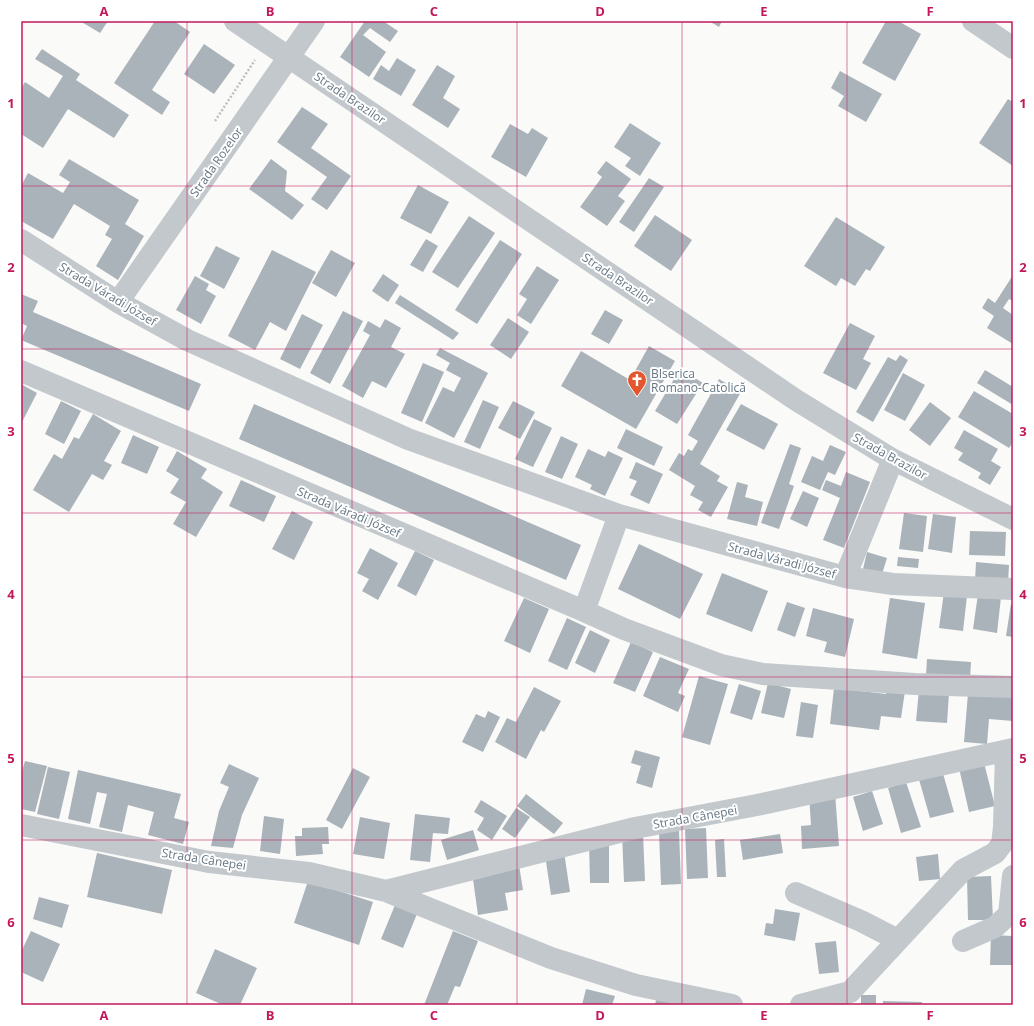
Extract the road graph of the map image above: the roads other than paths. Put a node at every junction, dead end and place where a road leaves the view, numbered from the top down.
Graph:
1 (235, 21) edge
2 (314, 21) edge
3 (973, 21) edge
4 (1013, 48) edge
5 (289, 57) junction
6 (21, 240) edge
7 (118, 302) junction
8 (21, 371) edge
9 (892, 459) junction
10 (1010, 510) edge
11 (619, 515) junction
12 (845, 577) junction
13 (1013, 589) edge
14 (584, 611) junction
15 (1013, 687) edge
16 (1010, 750) edge
17 (21, 825) edge
18 (1004, 858) edge
19 (1013, 876) edge
20 (386, 891) junction
21 (796, 893) dead end
22 (898, 940) junction
23 (963, 941) dead end
24 (732, 1005) edge
25 (801, 1005) edge

1 - 5 street, Strada Brazilor
2 - 5 street, Strada Rozelor
3 - 4 street
5 - 7 street, Strada Rozelor
5 - 9 street, Strada Brazilor
6 - 7 street, Strada Váradi József
7 - 11 street, Strada Váradi József
8 - 14 street, Strada Váradi József
9 - 10 street, Strada Brazilor
9 - 12 street, Strada Váradi József
11 - 12 street, Strada Váradi József
11 - 14 street
12 - 13 street
14 - 15 street, Strada Váradi József
16 - 18 street, Strada Cânepei
16 - 20 street, Strada Cânepei
17 - 20 street, Strada Cânepei
18 - 22 street, Strada Cânepei
19 - 23 street
20 - 24 street, Strada Cânepei
21 - 22 street
22 - 25 street, Strada Cânepei

